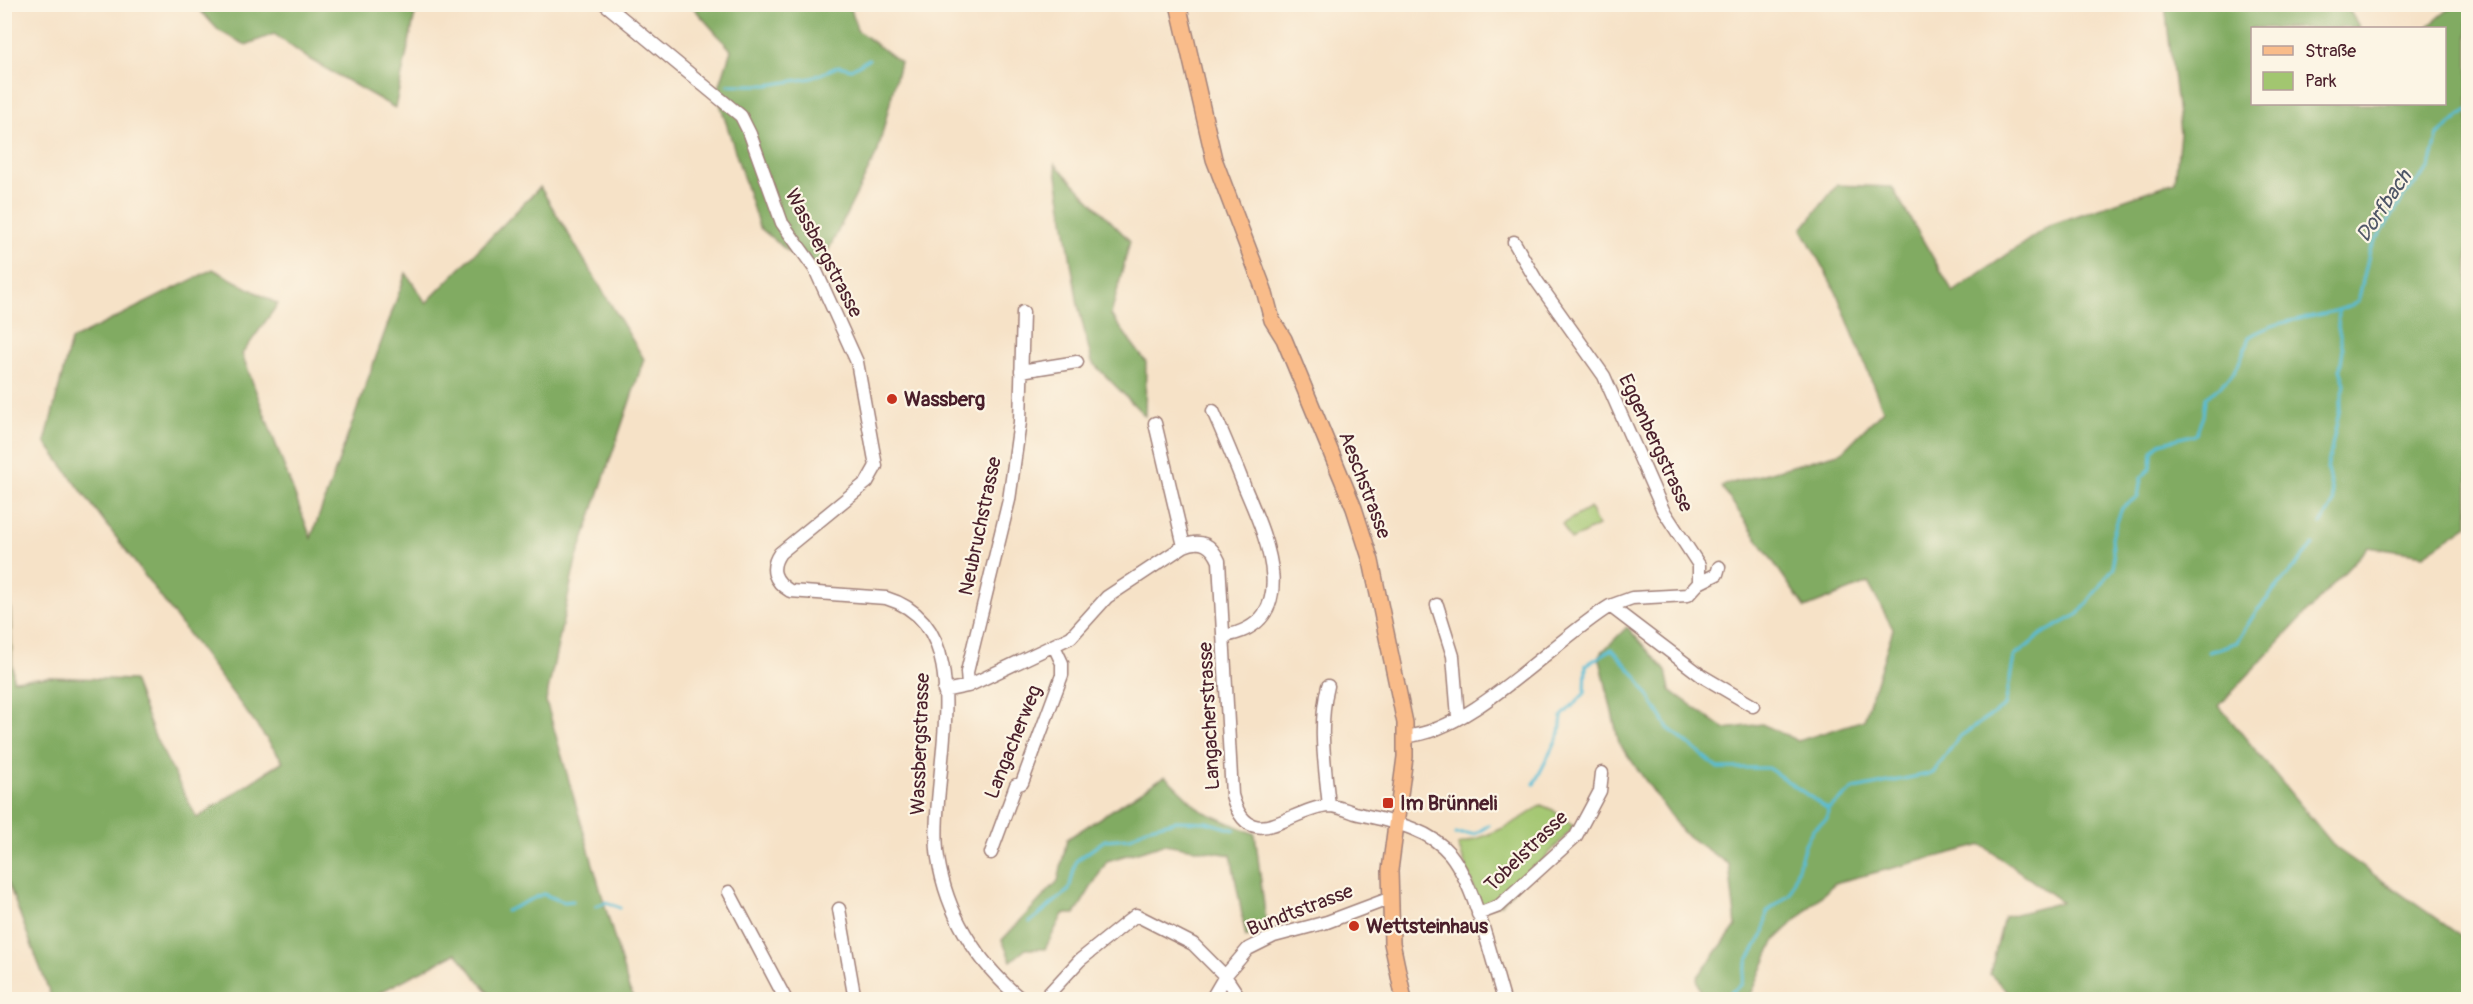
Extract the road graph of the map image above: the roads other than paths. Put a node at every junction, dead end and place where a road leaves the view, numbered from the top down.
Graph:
1 (604, 4) edge
2 (1178, 4) edge
3 (1514, 242) dead end
4 (1023, 312) dead end
5 (1077, 362) dead end
6 (1021, 371) junction
7 (1213, 411) dead end
8 (1155, 423) dead end
9 (1185, 546) junction
10 (1719, 567) dead end
11 (1699, 584) junction
12 (1437, 605) dead end
13 (1610, 606) junction
14 (1224, 636) junction
15 (1054, 646) junction
16 (968, 686) junction
17 (1328, 686) dead end
18 (944, 691) junction
19 (1753, 706) dead end
20 (1458, 717) junction
21 (1406, 736) junction
22 (1602, 773) dead end
23 (1329, 806) junction
24 (1395, 824) junction
25 (991, 853) dead end
26 (729, 892) dead end
27 (1391, 898) junction
28 (839, 909) dead end
29 (1478, 914) junction
30 (1225, 976) junction
31 (786, 999) edge
32 (855, 999) edge
33 (1022, 999) edge
34 (1043, 999) edge
35 (1211, 999) edge
36 (1241, 999) edge
37 (1404, 999) edge
38 (1504, 999) edge

1 - 18 street, Wassbergstrasse
2 - 21 main road, Aeschstrasse
3 - 11 street, Eggenbergstrasse
4 - 6 street, Neubruchstrasse
5 - 6 street
6 - 16 street, Neubruchstrasse
7 - 14 street
8 - 9 street
9 - 14 street, Langacherstrasse
9 - 15 street
10 - 11 street
11 - 13 street
12 - 20 street
13 - 19 street
13 - 20 street
14 - 23 street, Langacherstrasse
15 - 16 street
15 - 25 street, Langacherweg
16 - 18 street
17 - 23 street
18 - 33 street, Wassbergstrasse
20 - 21 street
21 - 24 main road, Aeschstrasse
22 - 29 street, Tobelstrasse
23 - 24 street
24 - 27 main road, Aeschstrasse
24 - 29 street
26 - 31 street
27 - 30 street, Bundtstrasse
27 - 37 main road, Aeschstrasse
28 - 32 street
29 - 38 street
30 - 34 street
30 - 35 street, Bundtstrasse
30 - 36 street

